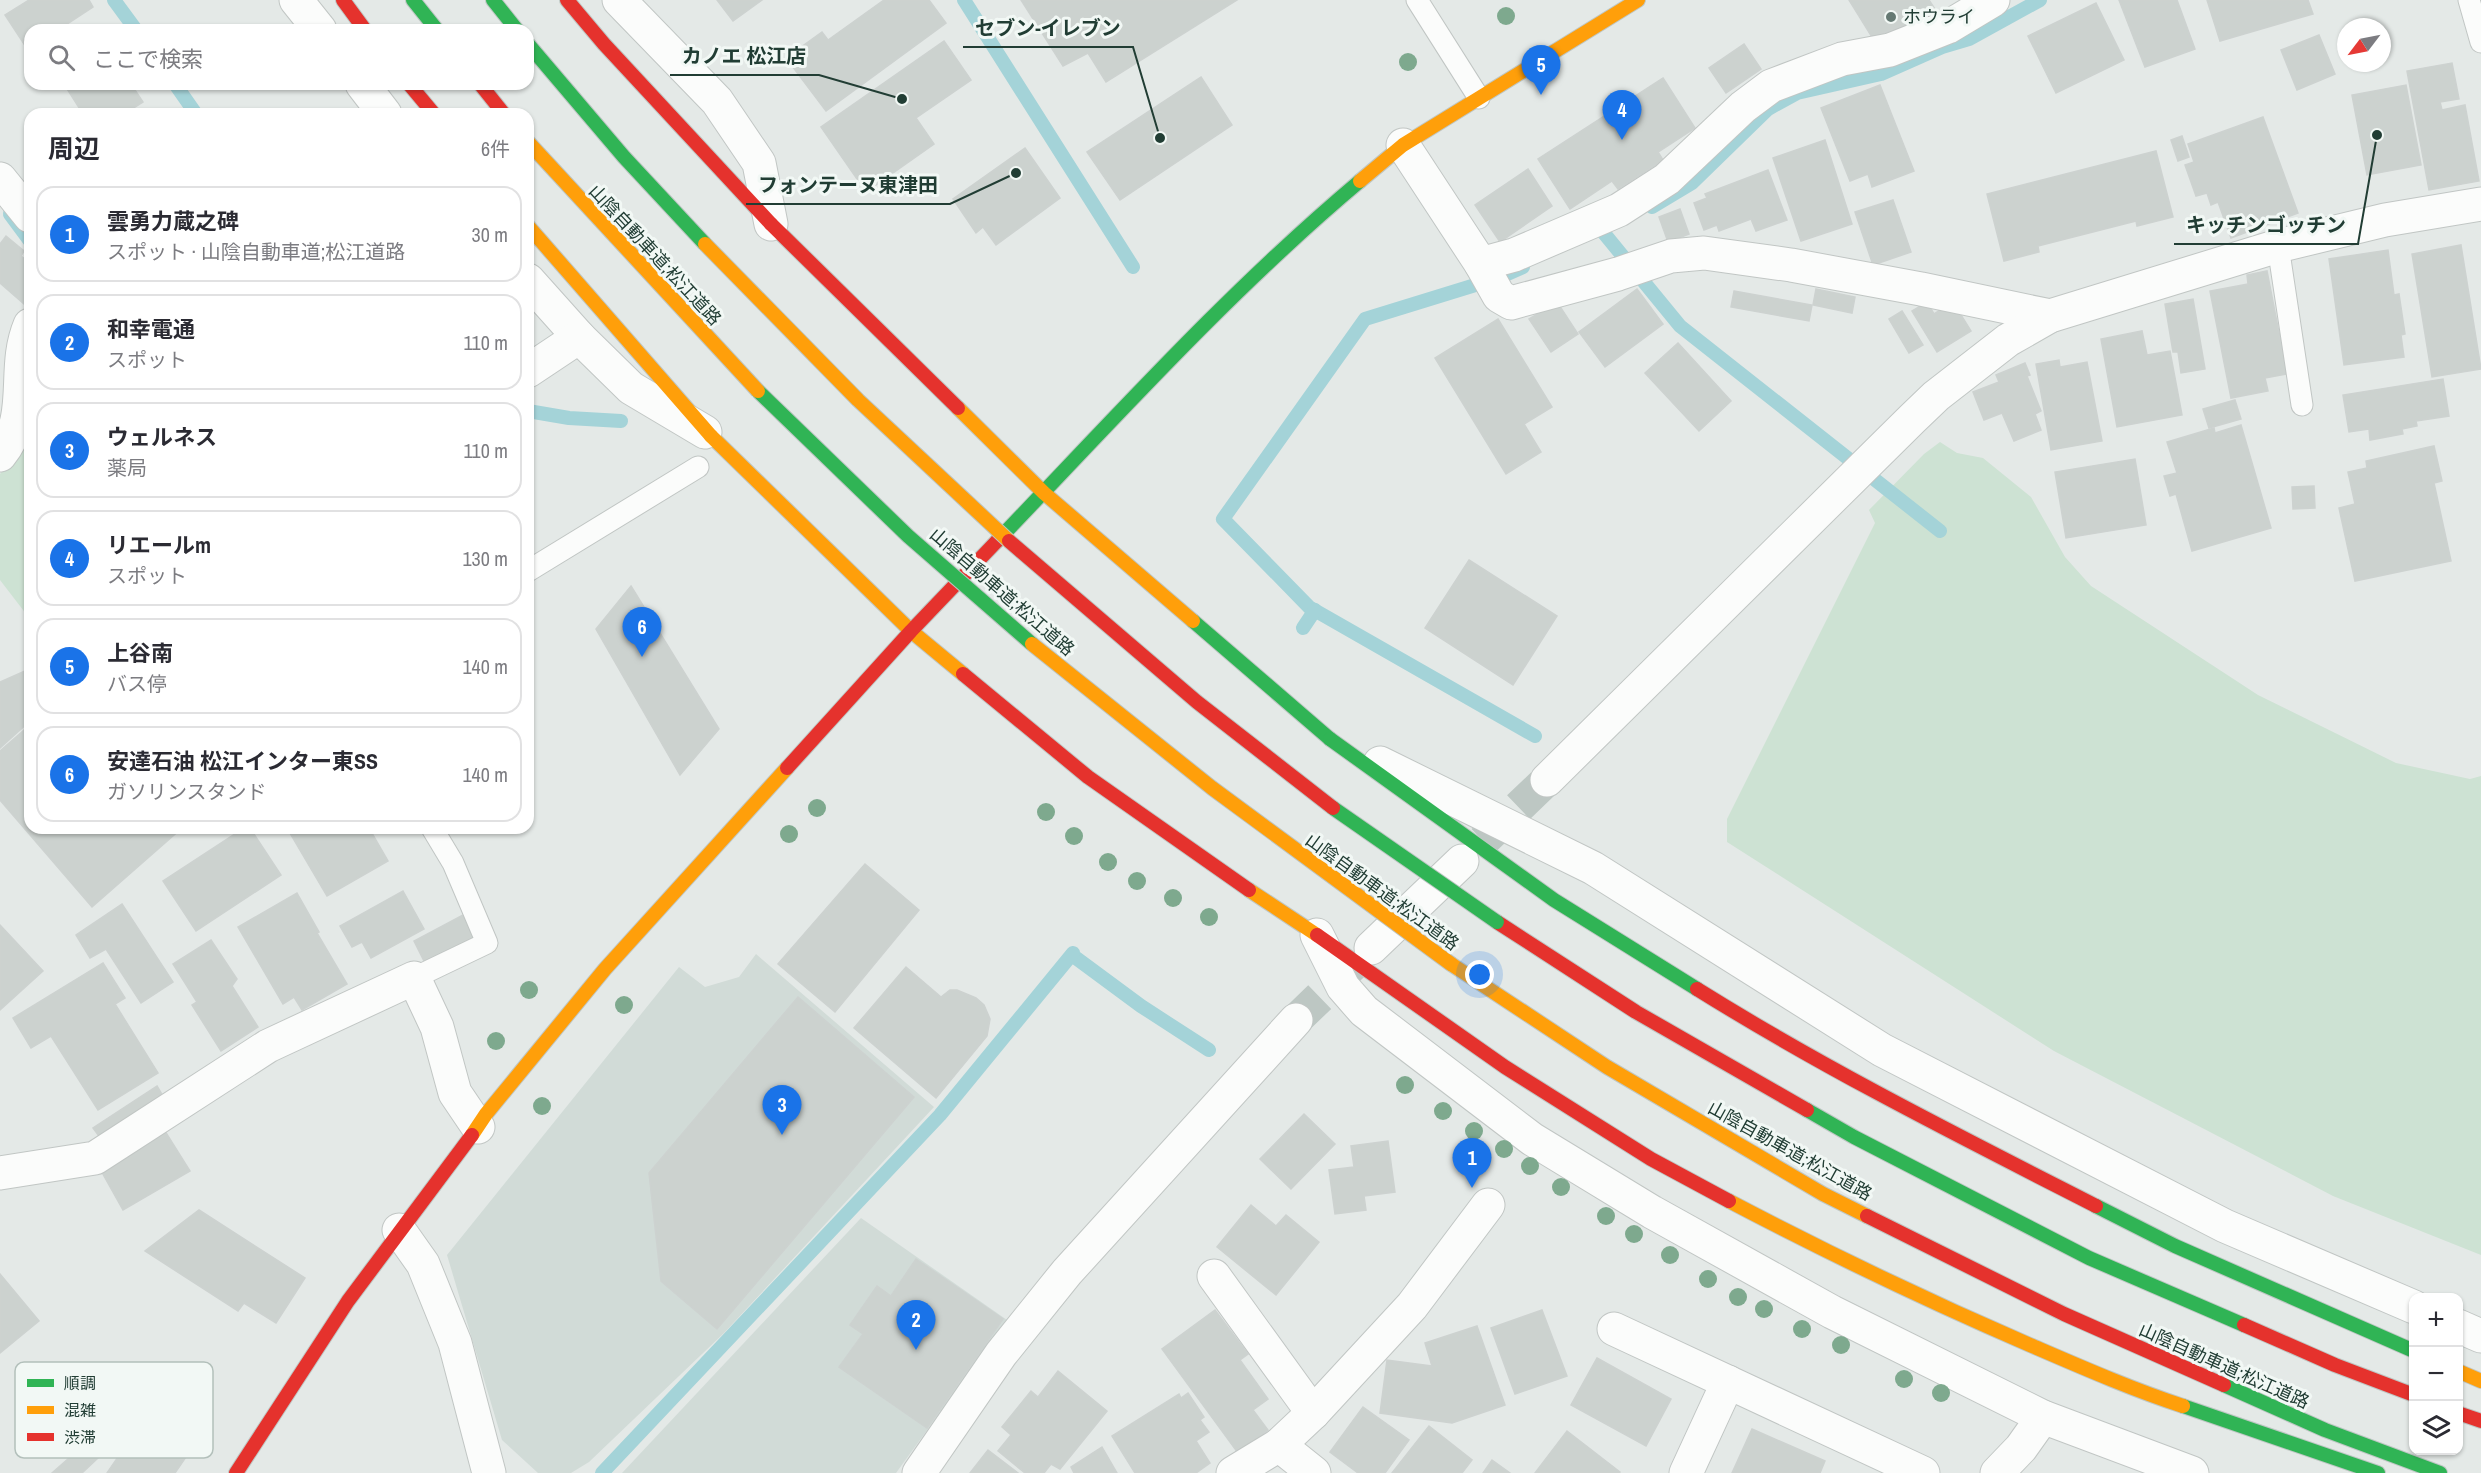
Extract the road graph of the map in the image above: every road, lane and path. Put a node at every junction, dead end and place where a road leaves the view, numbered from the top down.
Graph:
1 (296, 0) edge
2 (343, 0) edge
3 (413, 0) edge
4 (493, 0) edge
5 (567, 0) edge
6 (619, 0) edge
7 (1417, 0) edge
8 (1638, 0) edge
9 (1993, 0) edge
10 (2469, 0) edge
11 (315, 24) edge
12 (361, 24) edge
13 (432, 24) edge
14 (512, 24) edge
15 (2481, 42) edge
16 (534, 51) edge
17 (367, 90) edge
18 (414, 90) edge
19 (485, 90) edge
20 (1479, 98) junction
21 (380, 108) edge
22 (429, 108) edge
23 (499, 108) edge
24 (1403, 145) junction
25 (534, 149) edge
26 (0, 179) edge
27 (2481, 204) edge
28 (24, 209) edge
29 (771, 224) junction
30 (534, 233) edge
31 (2278, 246) junction
32 (1487, 276) junction
33 (534, 287) edge
34 (2050, 316) junction
35 (579, 337) junction
36 (24, 347) edge
37 (534, 367) edge
38 (2302, 405) dead end
39 (711, 436) junction
40 (0, 455) edge
41 (698, 466) dead end
42 (1044, 494) junction
43 (534, 567) edge
44 (911, 631) junction
45 (1330, 739) junction
46 (1547, 780) tunnel mouth
47 (436, 834) edge
48 (1462, 861) tunnel mouth
49 (1317, 935) junction
50 (1371, 948) tunnel mouth
51 (414, 978) junction
52 (1296, 1020) tunnel mouth
53 (478, 1127) junction
54 (0, 1173) edge
55 (1488, 1205) dead end
56 (399, 1230) junction
57 (1214, 1276) dead end
58 (2409, 1305) edge
59 (2463, 1328) edge
60 (1614, 1329) dead end
61 (2481, 1336) edge
62 (2409, 1349) edge
63 (2463, 1373) edge
64 (2481, 1381) edge
65 (1728, 1382) junction
66 (2409, 1393) edge
67 (1313, 1413) junction
68 (2463, 1415) edge
69 (2043, 1418) junction
70 (2481, 1421) edge
71 (1279, 1445) junction
72 (236, 1473) edge
73 (489, 1473) edge
74 (919, 1473) edge
75 (1233, 1473) edge
76 (1314, 1473) edge
77 (1686, 1473) edge
78 (1923, 1473) edge
79 (1997, 1473) edge
80 (2192, 1473) edge
81 (2378, 1473) edge
82 (2440, 1473) edge

1 - 11 street
2 - 12 main road
3 - 13 main road
4 - 14 main road
5 - 29 main road
6 - 29 street
7 - 20 lane
8 - 20 main road
9 - 32 street
10 - 15 lane
16 - 66 main road, bridge
17 - 21 street
18 - 22 main road
19 - 23 main road
20 - 24 main road
24 - 32 street
24 - 42 main road
25 - 82 main road, 山陰自動車道;松江道路, bridge
26 - 28 street
27 - 31 street
29 - 42 main road
30 - 39 main road
31 - 34 street
31 - 38 lane
32 - 34 street
33 - 35 street
34 - 46 street
35 - 37 street
35 - 39 street
36 - 40 street
39 - 44 main road
41 - 43 lane
42 - 44 main road
42 - 45 main road
44 - 49 main road
44 - 53 main road
45 - 58 street
45 - 62 main road
47 - 51 lane
48 - 50 street
49 - 69 street
49 - 81 main road
51 - 53 street
51 - 54 street
52 - 74 street
53 - 56 main road
55 - 67 street
56 - 72 main road
56 - 73 street
57 - 67 street
59 - 61 street
60 - 65 street
63 - 64 main road
65 - 77 street
65 - 78 street
67 - 71 street
68 - 70 main road
69 - 79 street
69 - 80 street
71 - 75 street
71 - 76 street

